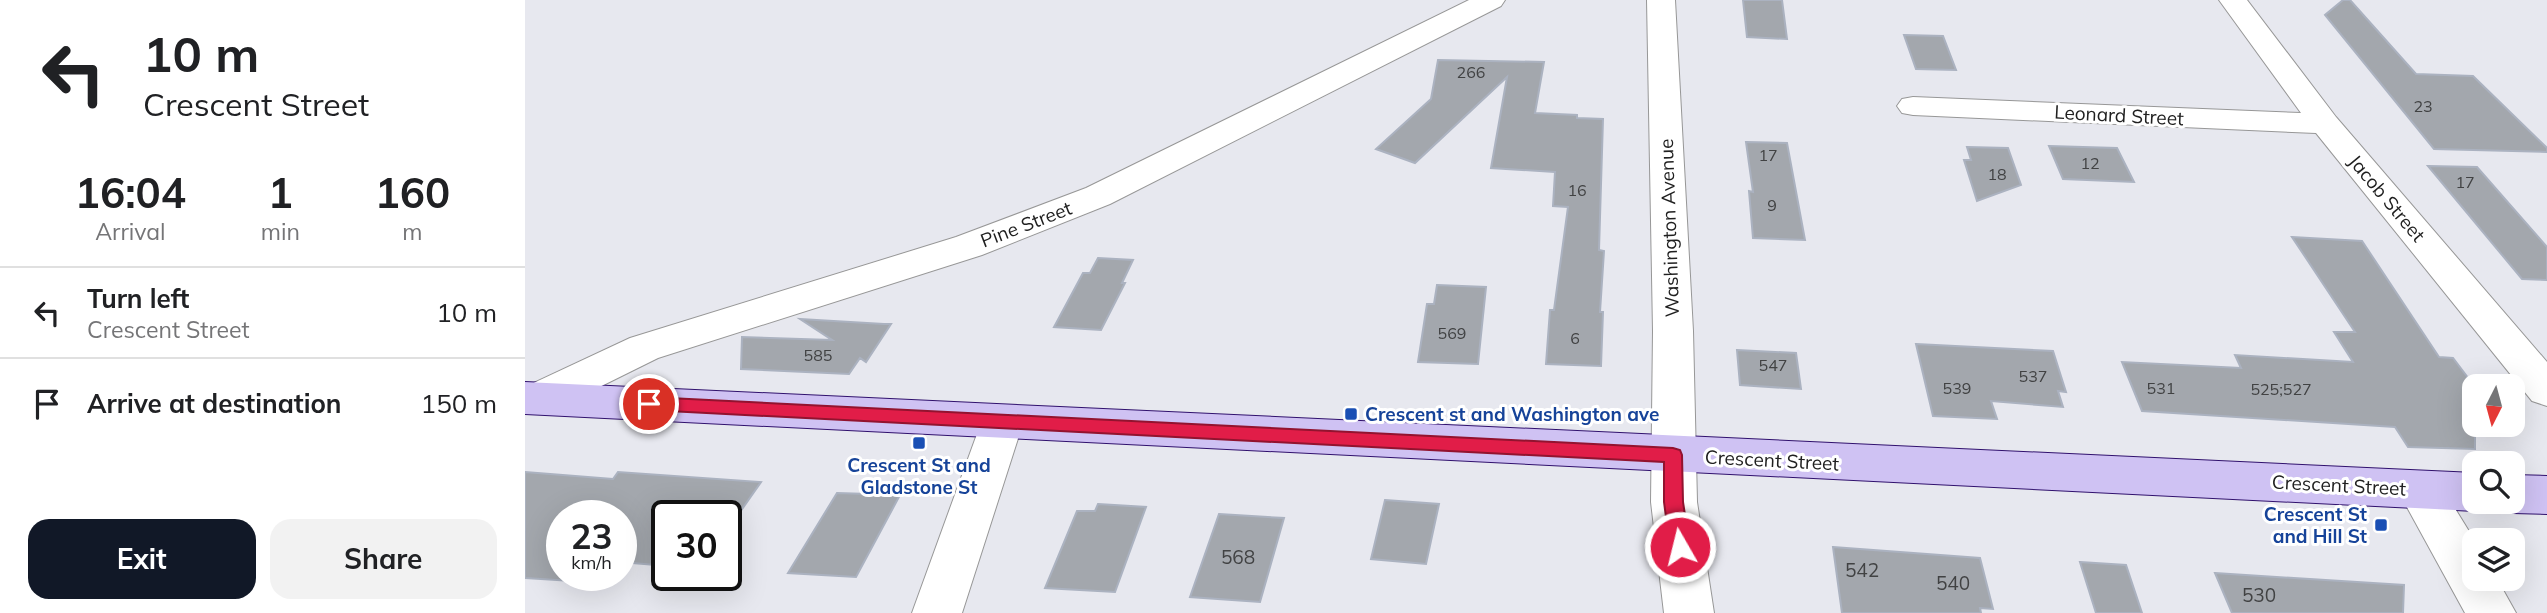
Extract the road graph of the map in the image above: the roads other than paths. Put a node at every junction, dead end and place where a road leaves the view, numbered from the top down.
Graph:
1 (1491, 0) edge
2 (1661, 0) edge
3 (2233, 0) edge
4 (1913, 106) dead end
5 (2325, 124) junction
6 (2547, 390) edge
7 (532, 398) edge
8 (1002, 423) junction
9 (1673, 455) junction
10 (2419, 489) junction
11 (2462, 491) edge
12 (2525, 494) edge
13 (2547, 495) edge
14 (937, 613) edge
15 (1689, 613) edge
16 (2491, 613) edge

1 - 7 street, Pine Street
2 - 9 street, Washington Avenue
3 - 5 street, Jacob Street
4 - 5 street, Leonard Street
5 - 6 street, Jacob Street
7 - 8 main road, Crescent Street
8 - 9 main road, Crescent Street
8 - 14 street
9 - 10 main road, Crescent Street
9 - 15 street, Washington Avenue
10 - 11 main road, Crescent Street
10 - 16 street
12 - 13 main road

